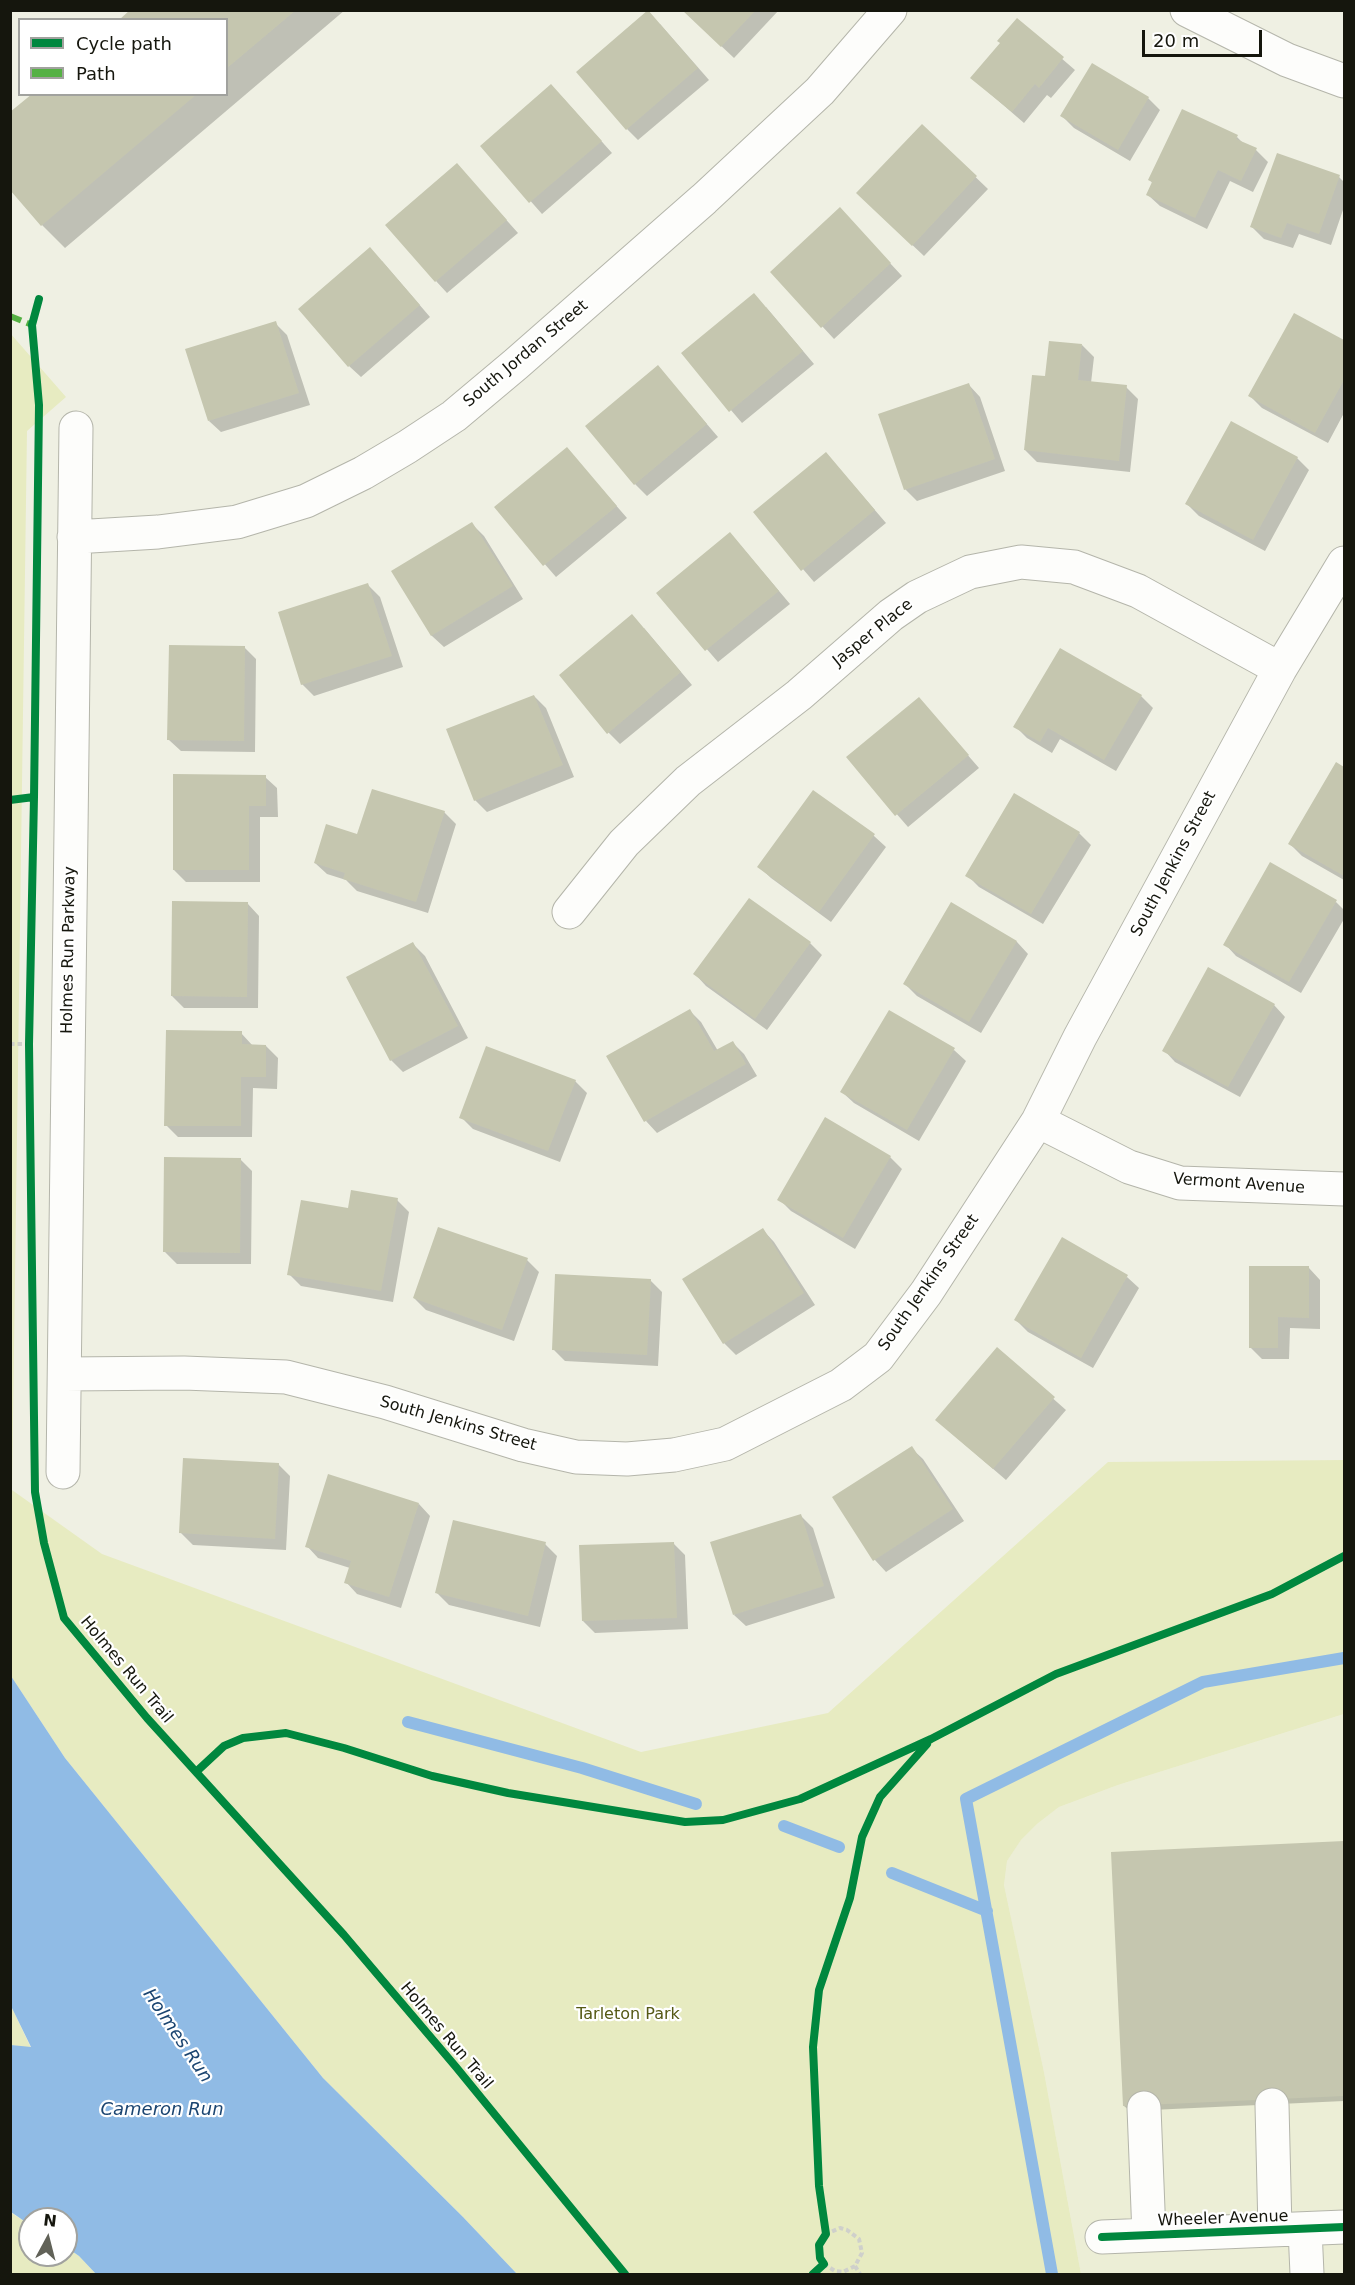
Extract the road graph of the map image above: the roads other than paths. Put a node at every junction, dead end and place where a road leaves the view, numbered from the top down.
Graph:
1 (890, 10) edge
2 (1187, 10) edge
3 (1344, 81) edge
4 (76, 428) dead end
5 (74, 537) junction
6 (1344, 563) edge
7 (1280, 669) junction
8 (569, 912) dead end
9 (1038, 1121) junction
10 (1344, 1189) edge
11 (64, 1374) junction
12 (63, 1472) dead end
13 (1272, 2105) dead end
14 (1144, 2108) dead end
15 (1344, 2227) edge
16 (1290, 2229) junction
17 (1149, 2235) junction
18 (1102, 2237) dead end
19 (1307, 2274) edge

1 - 5 street, South Jordan Street
2 - 3 street
4 - 5 street, Holmes Run Parkway
5 - 11 street, Holmes Run Parkway
6 - 7 street, South Jenkins Street
7 - 8 street, Jasper Place
7 - 9 street, South Jenkins Street
9 - 10 street, Vermont Avenue
9 - 11 street, South Jenkins Street
11 - 12 street, Holmes Run Parkway
13 - 16 street
14 - 17 street
15 - 16 street, Wheeler Avenue
16 - 17 street, Wheeler Avenue
16 - 19 street
17 - 18 street, Wheeler Avenue

